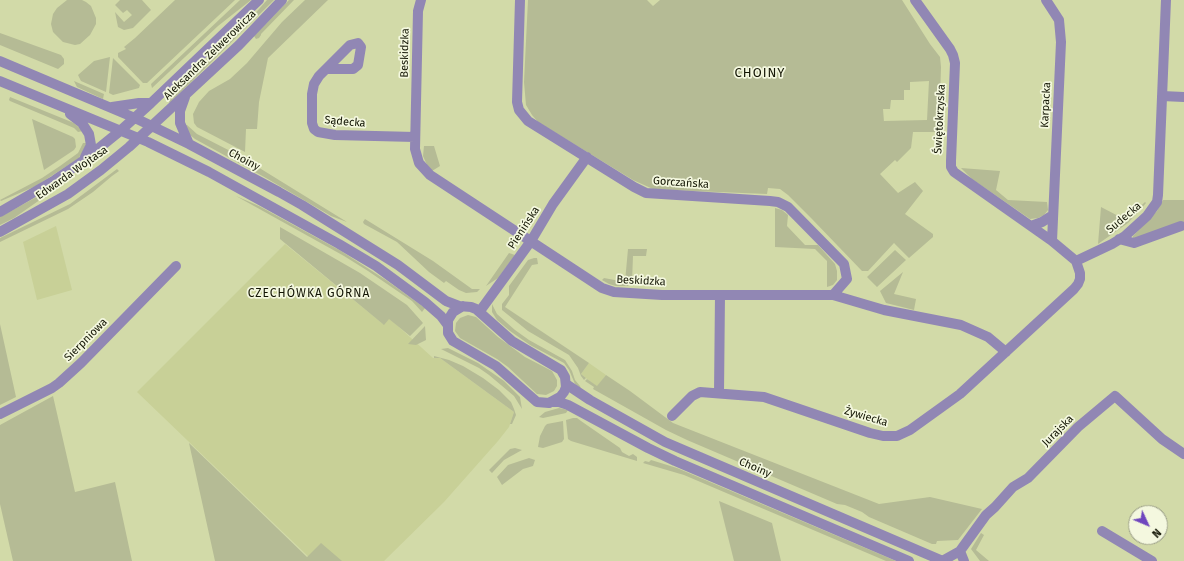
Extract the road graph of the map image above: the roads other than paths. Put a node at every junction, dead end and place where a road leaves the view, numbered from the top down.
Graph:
1 (259, 0) edge
2 (282, 0) edge
3 (421, 0) edge
4 (520, 0) edge
5 (915, 0) edge
6 (1046, 0) edge
7 (1166, 0) edge
8 (0, 61) edge
9 (326, 69) dead end
10 (0, 81) edge
11 (185, 96) junction
12 (1162, 96) junction
13 (1184, 97) edge
14 (151, 103) junction
15 (61, 107) junction
16 (111, 107) junction
17 (135, 118) junction
18 (152, 126) junction
19 (120, 131) junction
20 (415, 138) junction
21 (139, 139) junction
22 (189, 144) junction
23 (587, 157) junction
24 (83, 161) junction
25 (0, 212) edge
26 (1053, 214) junction
27 (1030, 226) junction
28 (1181, 226) dead end
29 (0, 232) edge
30 (1119, 239) junction
31 (530, 241) junction
32 (1052, 242) junction
33 (1076, 261) junction
34 (176, 266) dead end
35 (720, 295) junction
36 (833, 295) junction
37 (463, 306) junction
38 (480, 311) junction
39 (447, 324) junction
40 (1006, 352) junction
41 (566, 384) junction
42 (719, 393) junction
43 (552, 402) junction
44 (0, 414) edge
45 (672, 416) dead end
46 (1184, 454) edge
47 (1102, 531) dead end
48 (960, 551) junction
49 (909, 561) edge
50 (942, 561) edge
51 (964, 561) edge
52 (1152, 561) edge

1 - 14 street, Aleksandra Zelwerowicza
2 - 11 street, Aleksandra Zelwerowicza
3 - 20 street, Beskidzka
4 - 23 street, Gorczańska
5 - 27 street, Świętokrzyska
6 - 26 street, Karpacka
7 - 12 street, Sudecka
8 - 16 street, Choiny
9 - 20 street, Sądecka
10 - 15 street
11 - 18 street, Aleksandra Zelwerowicza
11 - 22 street
12 - 13 street
12 - 30 street, Sudecka
14 - 16 street
14 - 17 street, Aleksandra Zelwerowicza
15 - 19 street
15 - 24 street
16 - 17 street, Choiny
17 - 18 street, Choiny
17 - 19 street, Edwarda Wojtasa
18 - 21 street, Edwarda Wojtasa
18 - 22 street, Choiny
19 - 21 street
19 - 24 street, Edwarda Wojtasa
20 - 31 street, Beskidzka
21 - 29 street, Edwarda Wojtasa
21 - 39 street
22 - 37 street, Choiny
23 - 31 street, Pienińska
23 - 36 street, Gorczańska
24 - 25 street, Edwarda Wojtasa
26 - 27 street
26 - 32 street, Karpacka
27 - 32 street, Świętokrzyska
28 - 30 street
30 - 33 street, Sudecka
31 - 35 street, Beskidzka
31 - 38 street, Pienińska
32 - 33 street, Świętokrzyska
33 - 40 street, Żywiecka
34 - 44 street, Sierpniowa
35 - 36 street, Beskidzka
35 - 42 street
36 - 40 street, Beskidzka
37 - 38 street, Choiny
37 - 39 street
38 - 41 street
39 - 43 street
40 - 42 street, Żywiecka
41 - 43 street
41 - 50 street, Choiny
42 - 45 street, Żywiecka
43 - 49 street
46 - 48 street, Jurajska
47 - 52 street
48 - 50 street, Jurajska
48 - 51 street

